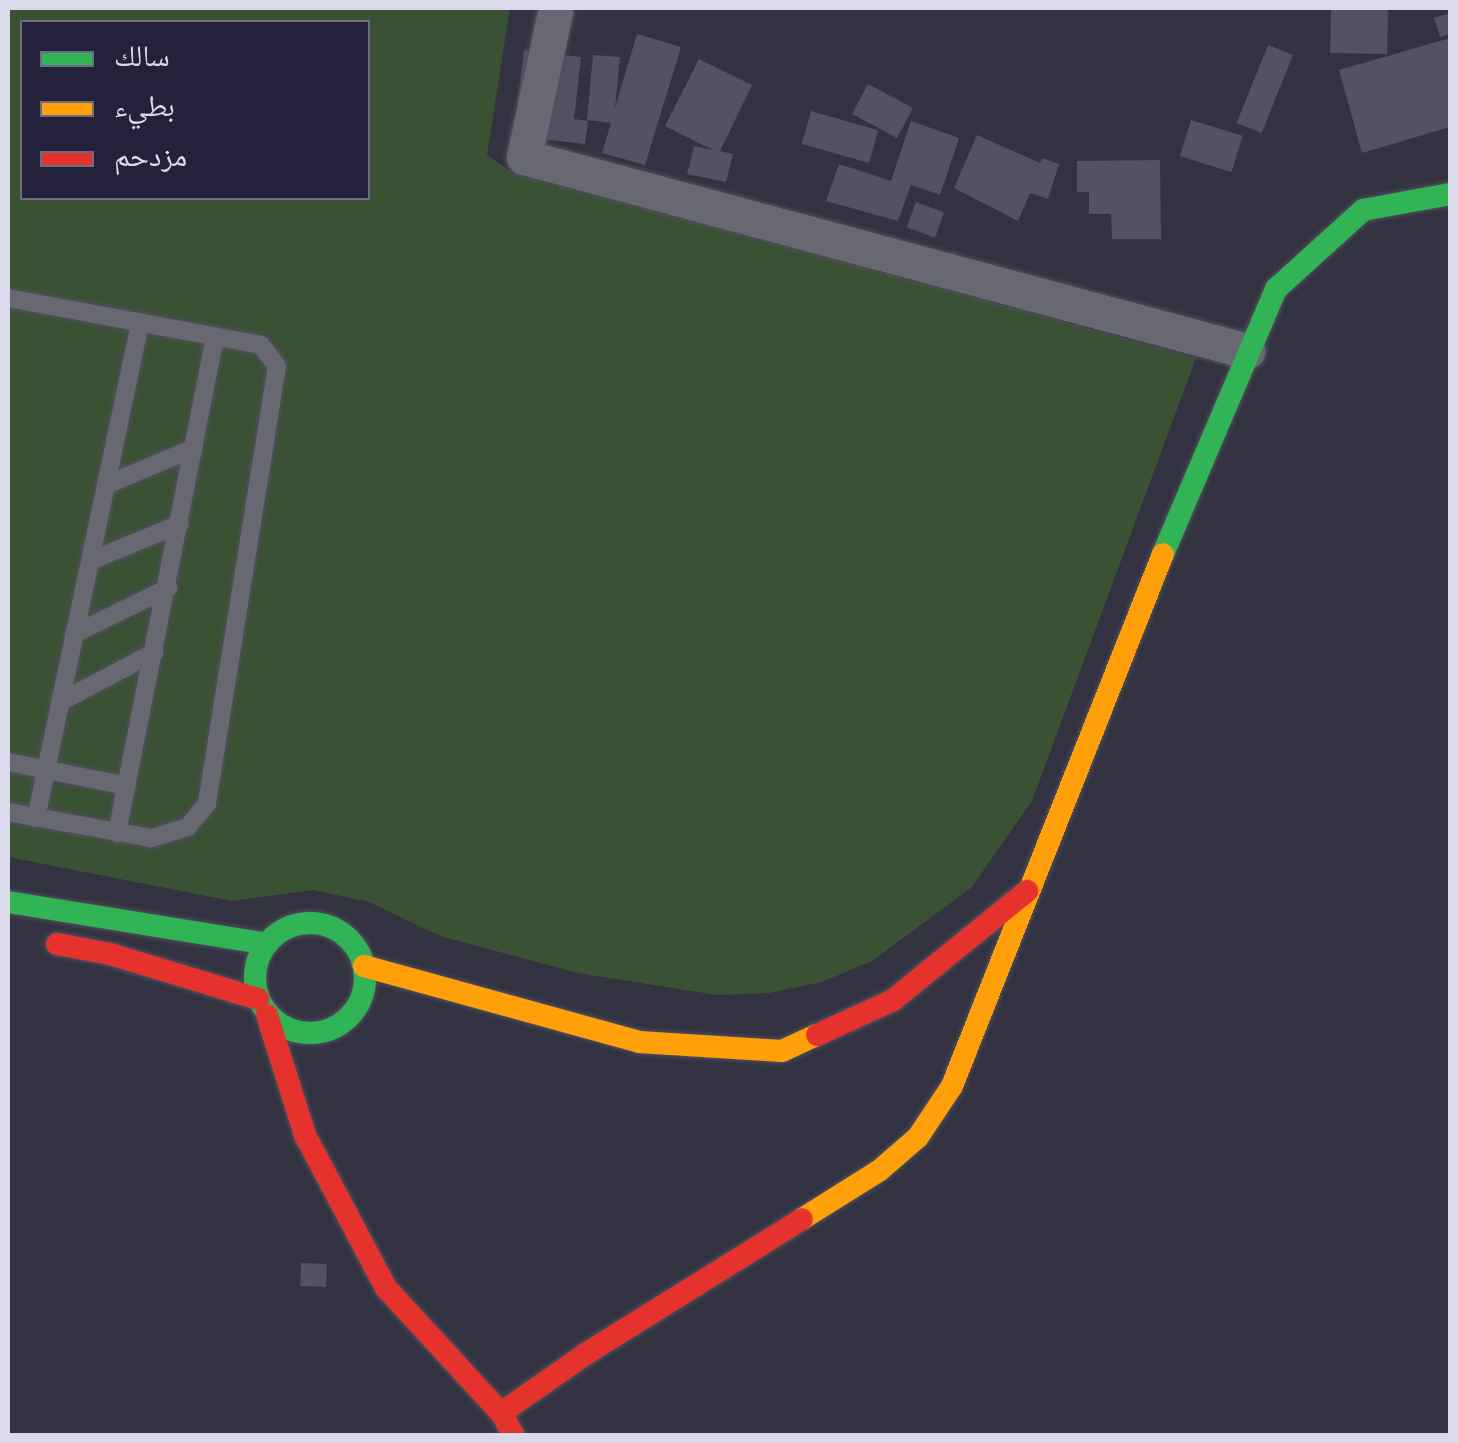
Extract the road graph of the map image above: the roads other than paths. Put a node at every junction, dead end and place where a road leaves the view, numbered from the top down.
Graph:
1 (556, 12) dead end
2 (1450, 194) edge
3 (8, 298) edge
4 (140, 323) junction
5 (216, 337) junction
6 (1247, 351) junction
7 (194, 448) junction
8 (106, 485) junction
9 (180, 524) junction
10 (90, 562) junction
11 (168, 588) junction
12 (74, 634) junction
13 (156, 652) junction
14 (60, 702) junction
15 (8, 762) edge
16 (46, 769) junction
17 (127, 786) junction
18 (8, 812) edge
19 (36, 818) junction
20 (117, 833) junction
21 (1031, 888) junction
22 (8, 902) edge
23 (42, 942) dead end
24 (266, 944) junction
25 (364, 966) junction
26 (262, 1007) junction
27 (316, 1082) dead end
28 (304, 1135) junction
29 (499, 1428) edge

1 - 6 street
2 - 6 street
3 - 4 lane
4 - 5 lane
4 - 8 lane
5 - 7 lane
5 - 20 lane
6 - 21 street
7 - 8 lane
7 - 9 lane
8 - 10 lane
9 - 10 lane
9 - 11 lane
10 - 12 lane
11 - 12 lane
11 - 13 lane
12 - 14 lane
13 - 14 lane
13 - 17 lane
14 - 16 lane
15 - 16 lane
16 - 17 lane
16 - 19 lane
17 - 20 lane
18 - 19 lane
19 - 20 lane
21 - 25 street
21 - 29 street
22 - 24 street
23 - 26 street
24 - 25 street
24 - 26 street
25 - 26 street
26 - 28 street
27 - 28 street
28 - 29 street

